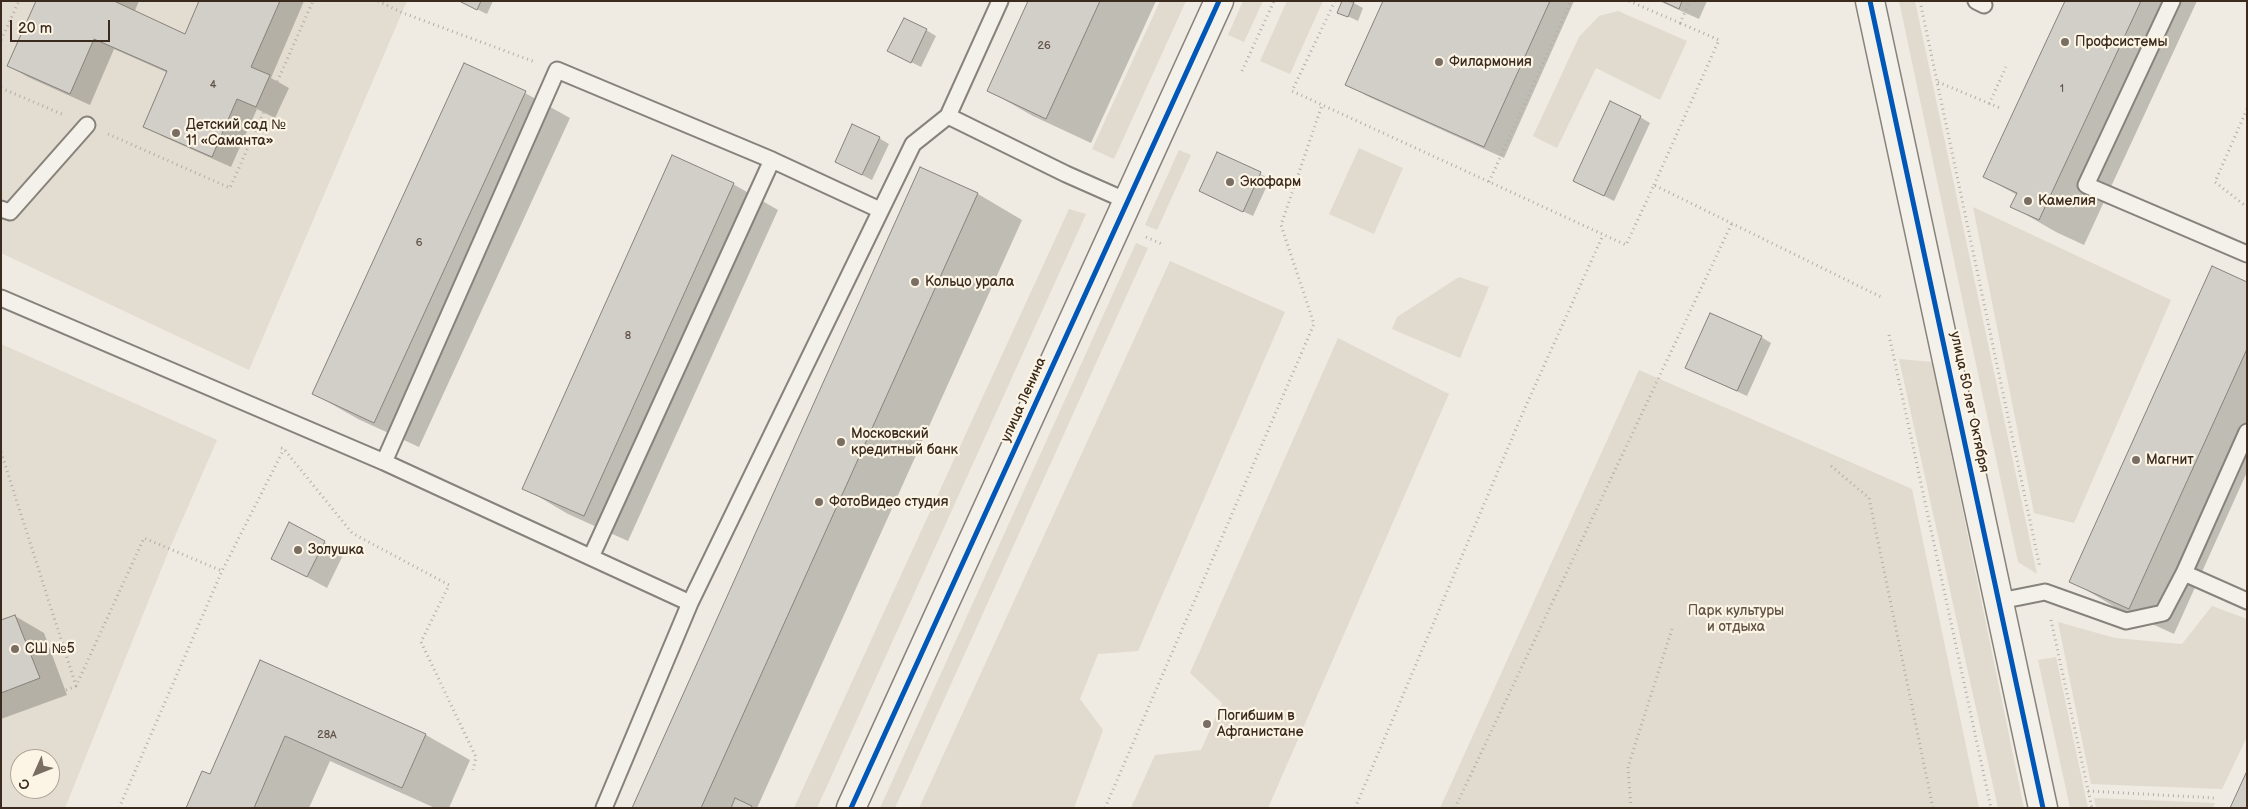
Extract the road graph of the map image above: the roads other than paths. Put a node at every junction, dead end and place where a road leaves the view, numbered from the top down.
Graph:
1 (1000, 1) edge
2 (1219, 1) edge
3 (1870, 1) edge
4 (2172, 1) edge
5 (948, 116) junction
6 (87, 125) road end
7 (772, 160) junction
8 (1127, 200) junction
9 (1, 209) edge
10 (880, 210) junction
11 (2247, 254) edge
12 (1, 298) edge
13 (2247, 432) edge
14 (384, 462) junction
15 (591, 557) junction
16 (2184, 572) junction
17 (2000, 600) junction
18 (2247, 601) edge
19 (690, 603) junction
20 (604, 808) edge
21 (851, 808) edge
22 (2043, 808) edge

1 - 5 lane
2 - 8 street, улица Ленина
3 - 17 street, улица 50 лет Октября
4 - 11 lane
5 - 8 lane
5 - 10 lane
6 - 9 lane
7 - 10 lane
7 - 14 lane
7 - 15 lane
8 - 21 street, улица Ленина
10 - 19 lane
12 - 14 lane
13 - 16 lane
14 - 15 lane
15 - 19 lane
16 - 17 lane
16 - 18 lane
17 - 22 street, улица 50 лет Октября
19 - 20 lane

